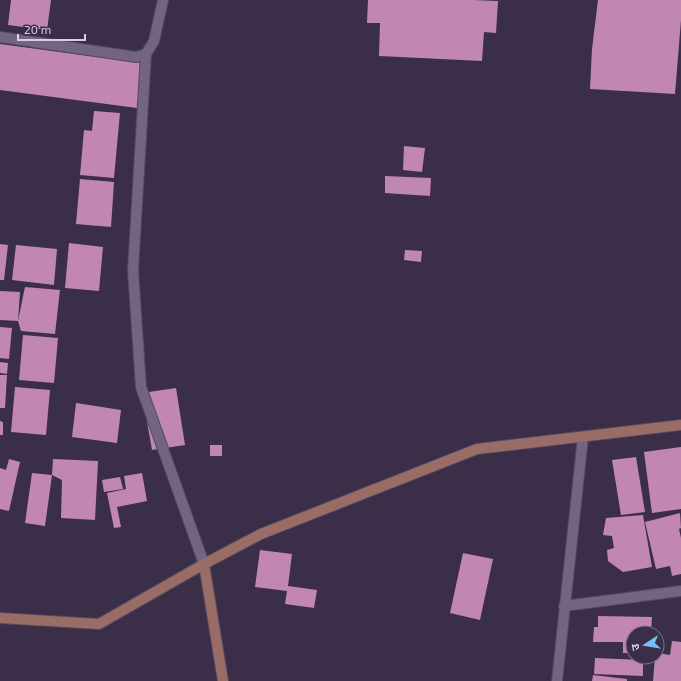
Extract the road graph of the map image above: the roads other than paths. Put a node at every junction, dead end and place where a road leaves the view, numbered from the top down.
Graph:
1 (164, 0) edge
2 (0, 37) edge
3 (146, 54) junction
4 (681, 424) edge
5 (583, 437) junction
6 (204, 564) junction
7 (681, 591) edge
8 (564, 606) junction
9 (0, 618) edge
10 (223, 681) edge
11 (557, 681) edge

1 - 3 street
2 - 3 street
3 - 6 street
4 - 5 street
5 - 6 street
5 - 8 street
6 - 9 street
6 - 10 street
7 - 8 street
8 - 11 street

